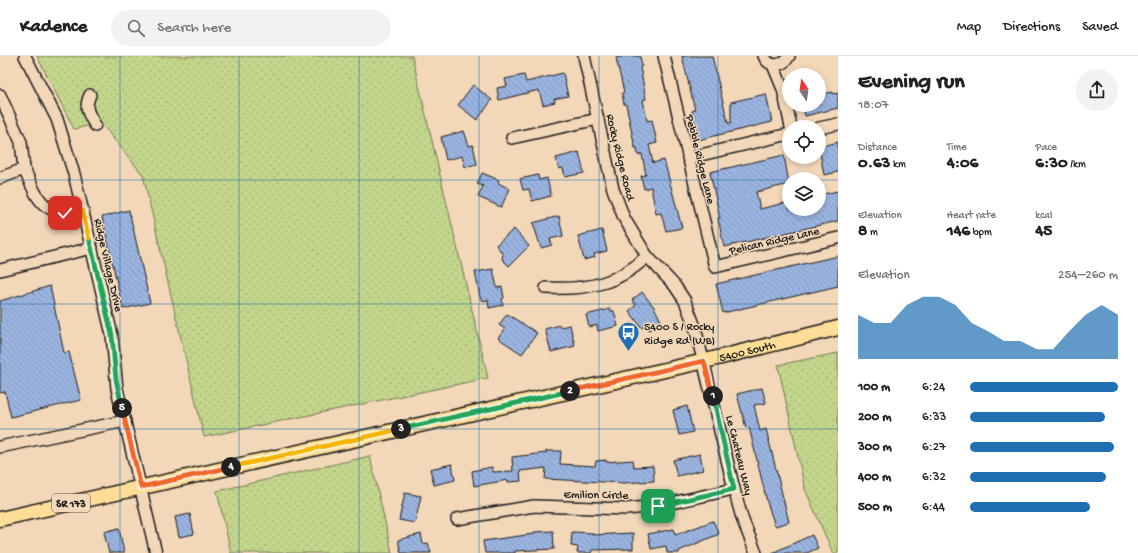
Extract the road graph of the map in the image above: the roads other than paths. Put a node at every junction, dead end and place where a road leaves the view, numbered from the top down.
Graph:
1 (26, 56) edge
2 (584, 56) edge
3 (664, 56) edge
4 (764, 56) edge
5 (782, 61) edge
6 (0, 95) edge
7 (90, 95) dead end
8 (598, 119) junction
9 (790, 120) edge
10 (838, 124) edge
11 (95, 125) dead end
12 (826, 127) edge
13 (782, 136) edge
14 (512, 138) dead end
15 (688, 158) junction
16 (24, 169) junction
17 (0, 178) edge
18 (82, 210) junction
19 (838, 238) edge
20 (92, 248) junction
21 (646, 256) junction
22 (715, 267) joint
23 (0, 270) edge
24 (546, 288) dead end
25 (838, 328) edge
26 (704, 361) junction
27 (125, 421) junction
28 (0, 447) edge
29 (141, 487) junction
30 (734, 489) junction
31 (457, 518) dead end
32 (0, 519) edge
33 (156, 553) edge
34 (756, 553) edge

1 - 18 street, Ridge Village Drive
2 - 8 street, Rocky Ridge Road
3 - 15 street, Pebble Ridge Lane
4 - 5 street
5 - 9 street
6 - 16 street
7 - 11 street
8 - 14 street
8 - 21 street, Rocky Ridge Road
10 - 12 street
13 - 15 street
15 - 22 street, Pebble Ridge Lane
16 - 17 street
16 - 18 street
18 - 20 street, Ridge Village Drive
19 - 22 street, Pelican Ridge Lane
20 - 23 street
20 - 27 street, Ridge Village Drive
21 - 24 street
21 - 26 street, Rocky Ridge Road
25 - 26 main road, 5400 South / SR 173
26 - 29 main road, 5400 South / SR 173
26 - 30 street, Le Chateau Way
27 - 28 street
27 - 29 street, Ridge Village Drive
29 - 32 main road, 5400 South / SR 173
29 - 33 street, Ridge Village Drive
30 - 31 street, Emilion Circle
30 - 34 street, Le Chateau Way

